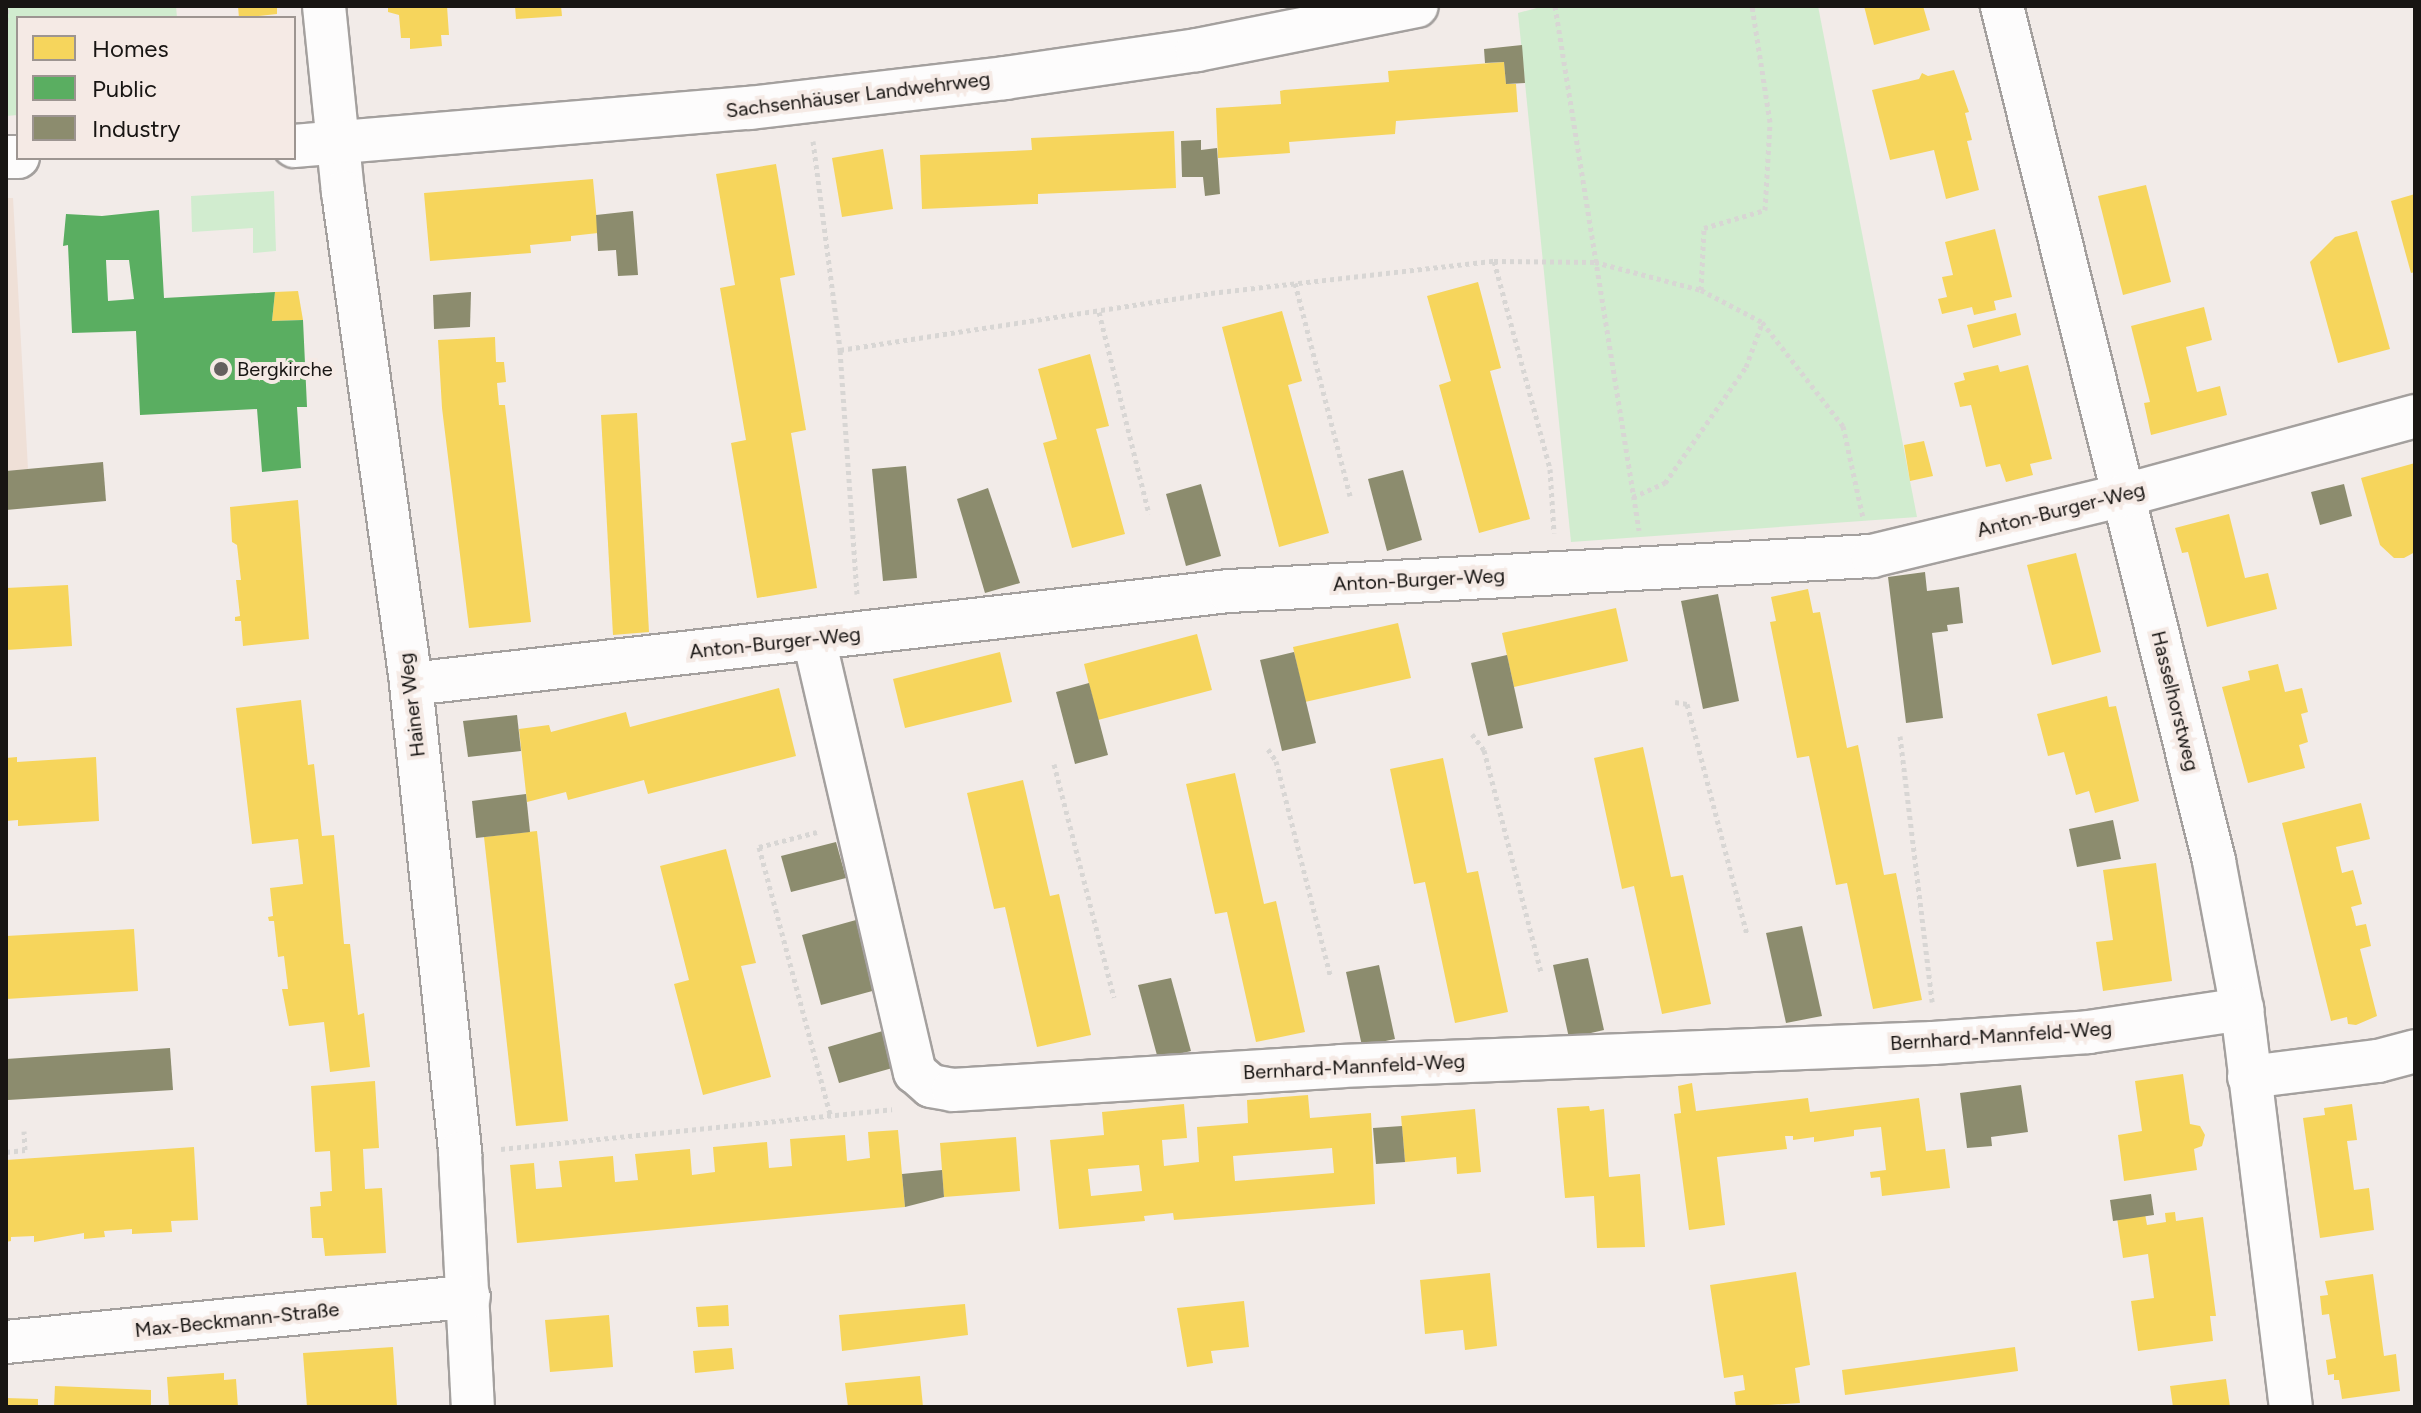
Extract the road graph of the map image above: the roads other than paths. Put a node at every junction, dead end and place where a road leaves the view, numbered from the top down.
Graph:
1 (324, 6) edge
2 (1417, 6) edge
3 (2002, 6) edge
4 (337, 143) junction
5 (296, 146) edge
6 (2415, 416) edge
7 (2125, 495) junction
8 (814, 639) junction
9 (411, 684) junction
10 (2242, 1009) junction
11 (2415, 1051) edge
12 (2249, 1077) junction
13 (469, 1297) junction
14 (6, 1342) edge
15 (473, 1407) edge
16 (2291, 1407) edge

1 - 4 street, Hainer Weg
2 - 4 street, Sachsenhäuser Landwehrweg
3 - 7 street, Hasselhorstweg
4 - 5 street, Sachsenhäuser Landwehrweg
4 - 9 street, Hainer Weg
6 - 7 street, Anton-Burger-Weg
7 - 8 street, Anton-Burger-Weg
7 - 10 street, Hasselhorstweg
8 - 9 street, Anton-Burger-Weg
8 - 10 street, Bernhard-Mannfeld-Weg
9 - 13 street, Hainer Weg
10 - 12 street, Hasselhorstweg
11 - 12 street
12 - 16 street, Hasselhorstweg
13 - 14 street, Max-Beckmann-Straße
13 - 15 street, Hainer Weg

